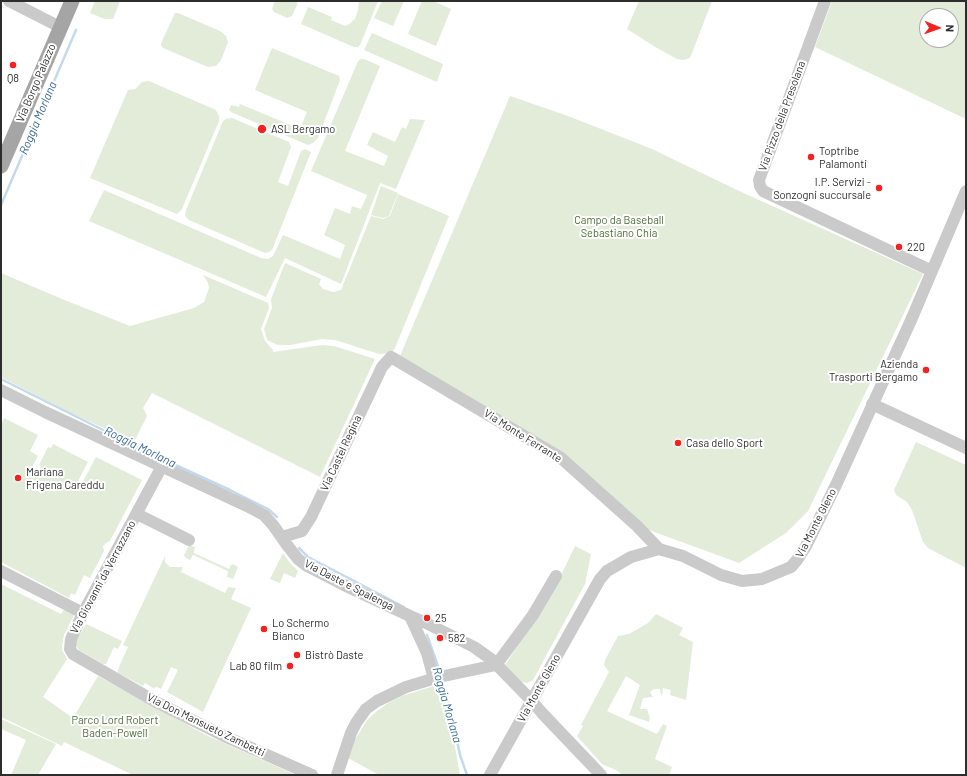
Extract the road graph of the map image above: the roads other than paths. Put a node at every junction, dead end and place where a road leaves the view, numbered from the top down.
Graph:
1 (9, 1) edge
2 (72, 1) edge
3 (825, 1) edge
4 (60, 27) junction
5 (1, 166) edge
6 (966, 191) edge
7 (932, 271) junction
8 (391, 357) joint
9 (1, 390) edge
10 (872, 404) junction
11 (966, 448) edge
12 (162, 466) junction
13 (137, 514) junction
14 (282, 537) junction
15 (189, 540) dead end
16 (659, 549) junction
17 (1, 571) edge
18 (556, 576) dead end
19 (84, 613) junction
20 (410, 616) junction
21 (496, 665) junction
22 (102, 672) joint
23 (440, 677) junction
24 (532, 701) junction
25 (312, 775) edge
26 (337, 775) edge
27 (490, 775) edge
28 (601, 775) edge

1 - 4 street
2 - 4 main road, Via Borgo Palazzo
3 - 7 street, Via Pizzo della Presolana
4 - 5 main road, Via Borgo Palazzo
6 - 7 street, Via Monte Gleno
7 - 10 street, Via Monte Gleno
8 - 14 street, Via Castel Regina
8 - 16 street, Via Monte Ferrante
9 - 12 street, Via Daste e Spalenga
10 - 11 street
10 - 16 street, Via Monte Gleno
12 - 13 street, Via Giovanni da Verrazzano
12 - 14 street, Via Daste e Spalenga
13 - 15 street, Via Giovanni da Verrazzano
13 - 19 street, Via Giovanni da Verrazzano
14 - 20 street, Via Daste e Spalenga
16 - 24 street, Via Monte Gleno
17 - 19 street
18 - 21 street
19 - 22 street, Via Giovanni da Verrazzano
20 - 21 street, Via Daste e Spalenga
20 - 23 street
21 - 23 street
21 - 24 street, Via Daste e Spalenga
22 - 25 street, Via Don Mansueto Zambetti
23 - 26 street
24 - 27 street, Via Monte Gleno
24 - 28 street, Via Daste e Spalenga

